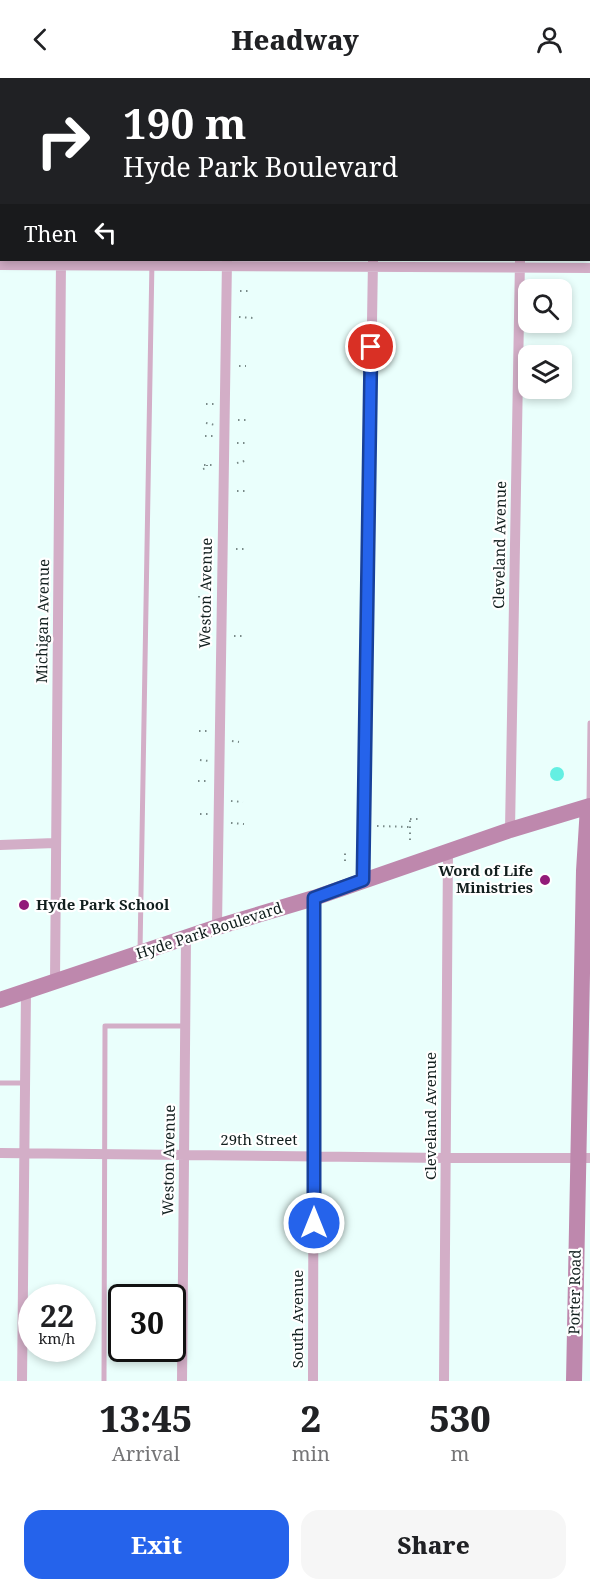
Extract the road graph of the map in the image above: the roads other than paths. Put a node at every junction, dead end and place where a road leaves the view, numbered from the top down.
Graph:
1 (61, 263) edge
2 (152, 263) edge
3 (227, 263) edge
4 (373, 263) edge
5 (520, 264) edge
6 (0, 266) edge
7 (590, 268) edge
8 (590, 723) edge
9 (589, 807) edge
10 (510, 830) junction
11 (55, 843) junction
12 (0, 844) edge
13 (448, 851) junction
14 (363, 880) junction
15 (314, 898) junction
16 (217, 927) junction
17 (186, 938) junction
18 (140, 954) junction
19 (55, 982) junction
20 (26, 992) junction
21 (0, 1000) edge
22 (185, 1026) junction
23 (0, 1083) edge
24 (24, 1083) junction
25 (0, 1153) edge
26 (23, 1153) junction
27 (105, 1154) junction
28 (183, 1155) junction
29 (315, 1155) junction
30 (584, 1157) edge
31 (446, 1158) junction
32 (22, 1381) edge
33 (104, 1381) edge
34 (182, 1381) edge
35 (313, 1381) edge
36 (444, 1381) edge
37 (574, 1381) edge

1 - 2 street
1 - 6 street
1 - 11 street, Michigan Avenue
2 - 3 street
2 - 18 lane
3 - 4 street
3 - 16 street, Weston Avenue
4 - 5 street
4 - 14 street
5 - 7 street
5 - 10 street, Cleveland Avenue
8 - 9 lane
9 - 10 main road, Hyde Park Boulevard
9 - 30 main road, Porter Road
10 - 13 main road, Hyde Park Boulevard
11 - 12 street
11 - 19 street, Michigan Avenue
13 - 14 main road, Hyde Park Boulevard
13 - 31 street, Cleveland Avenue
14 - 15 main road, Hyde Park Boulevard
15 - 16 main road, Hyde Park Boulevard
15 - 29 street, South Avenue
16 - 17 main road, Hyde Park Boulevard
17 - 18 main road, Hyde Park Boulevard
17 - 22 street, Weston Avenue
18 - 19 main road, Hyde Park Boulevard
19 - 20 main road, Hyde Park Boulevard
20 - 21 main road, Hyde Park Boulevard
20 - 24 street
22 - 27 lane
22 - 28 street, Weston Avenue
23 - 24 lane
24 - 26 street
25 - 26 street, 29th Street
26 - 27 street, 29th Street
26 - 32 street
27 - 28 street, 29th Street
27 - 33 lane
28 - 29 street, 29th Street
28 - 34 street, Weston Avenue
29 - 31 street, 29th Street
29 - 35 street, South Avenue
30 - 31 street, 29th Street
30 - 37 main road, Porter Road
31 - 36 street, Cleveland Avenue

